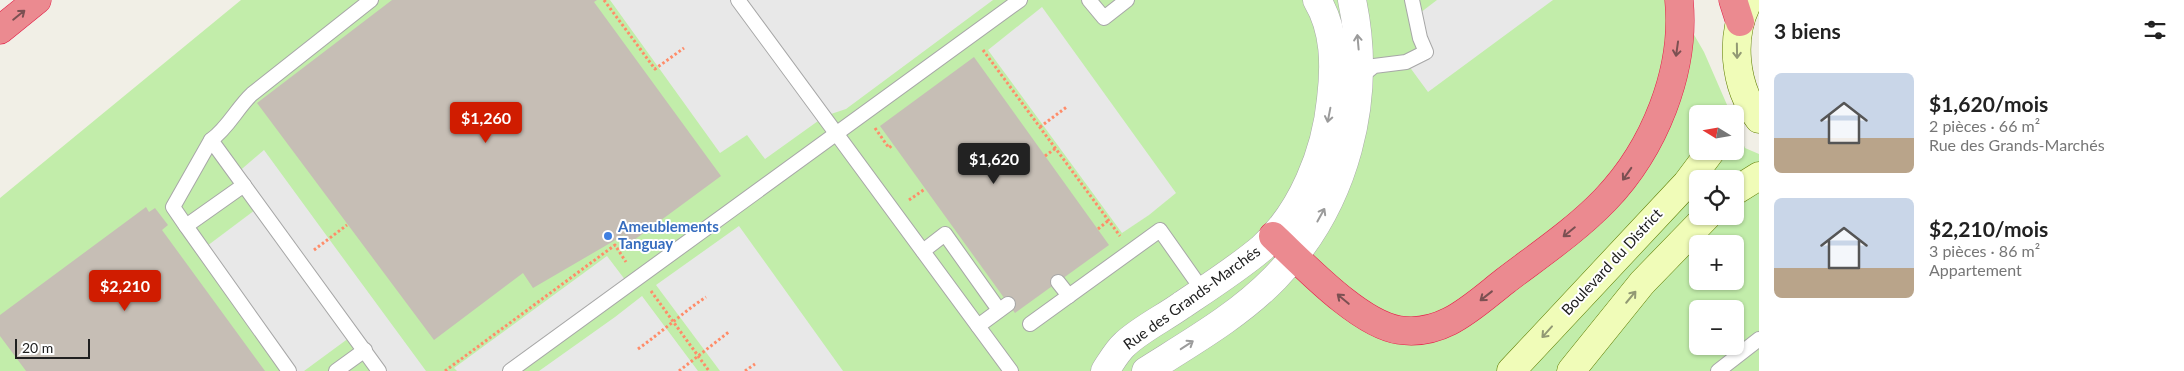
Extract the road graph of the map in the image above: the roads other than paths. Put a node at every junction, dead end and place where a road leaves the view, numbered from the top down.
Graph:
1 (37, 0) edge
2 (371, 0) edge
3 (738, 0) edge
4 (1020, 0) edge
5 (1090, 0) edge
6 (1127, 0) edge
7 (1317, 0) edge
8 (1352, 0) edge
9 (1412, 0) edge
10 (1679, 0) edge
11 (1741, 7) edge
12 (0, 30) edge
13 (1346, 79) junction
14 (1740, 81) junction
15 (1733, 105) edge
16 (1759, 119) edge
17 (837, 133) junction
18 (211, 140) junction
19 (1704, 160) edge
20 (1759, 176) edge
21 (244, 185) junction
22 (1744, 185) edge
23 (1698, 225) edge
24 (186, 226) junction
25 (1273, 236) junction
26 (923, 251) junction
27 (1294, 256) junction
28 (1058, 282) dead end
29 (1203, 291) junction
30 (1069, 296) junction
31 (1030, 324) dead end
32 (978, 326) junction
33 (1759, 340) edge
34 (364, 350) junction
35 (290, 371) edge
36 (336, 371) edge
37 (379, 371) edge
38 (510, 371) edge
39 (1011, 371) edge
40 (1105, 371) edge
41 (1146, 371) edge
42 (1511, 371) edge
43 (1571, 371) edge
44 (1718, 371) edge

12 -> 1 highway
2 - 18 lane
3 - 17 lane
4 - 17 lane
5 - 6 lane
7 - 13 street, Rue des Grands-Marchés
13 -> 8 street, Rue des Grands-Marchés
9 - 13 lane
10 -> 27 highway
11 -> 14 street
13 -> 25 street, Rue des Grands-Marchés
27 -> 13 street, Rue des Grands-Marchés
14 - 15 street
14 - 16 street
17 - 26 lane
17 - 38 lane
18 - 21 lane
18 - 24 lane
19 -> 42 street, Boulevard du District
20 - 22 street
21 - 24 lane
21 - 34 lane
43 -> 23 street
24 - 35 lane
25 - 27 highway
25 - 29 street, Rue des Grands-Marchés
26 - 32 lane
26 - 32 lane
41 -> 27 street, Rue des Grands-Marchés
28 - 30 lane
29 - 30 lane
29 - 40 street, Rue des Grands-Marchés
30 - 31 lane
32 - 39 lane
33 - 44 lane
34 - 36 lane
34 - 37 lane

